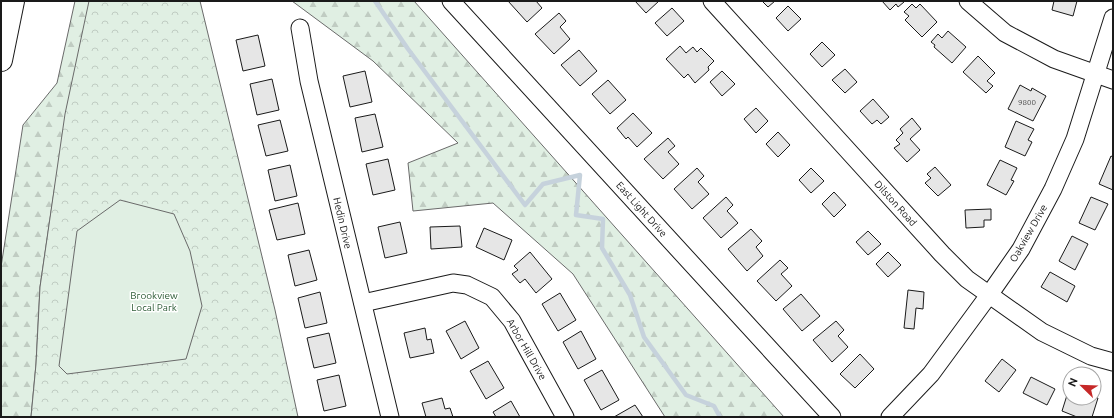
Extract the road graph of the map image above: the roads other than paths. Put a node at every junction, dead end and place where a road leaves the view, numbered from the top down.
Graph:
1 (14, 1) edge
2 (451, 1) edge
3 (712, 1) edge
4 (968, 1) edge
5 (1113, 18) edge
6 (300, 28) dead end
7 (1, 60) edge
8 (1097, 74) junction
9 (1113, 80) edge
10 (989, 295) junction
11 (363, 303) junction
12 (1113, 362) edge
13 (390, 417) edge
14 (565, 417) edge
15 (832, 417) edge
16 (890, 417) edge

1 - 7 highway
2 - 15 street, East Light Drive
3 - 10 street, Dilston Road
4 - 8 street
5 - 8 street, Oakview Drive
6 - 11 street, Hedin Drive
8 - 9 street
8 - 10 street, Oakview Drive
10 - 12 street, Dilston Road
10 - 16 street, Oakview Drive
11 - 13 street, Hedin Drive
11 - 14 street, Arbor Hill Drive

